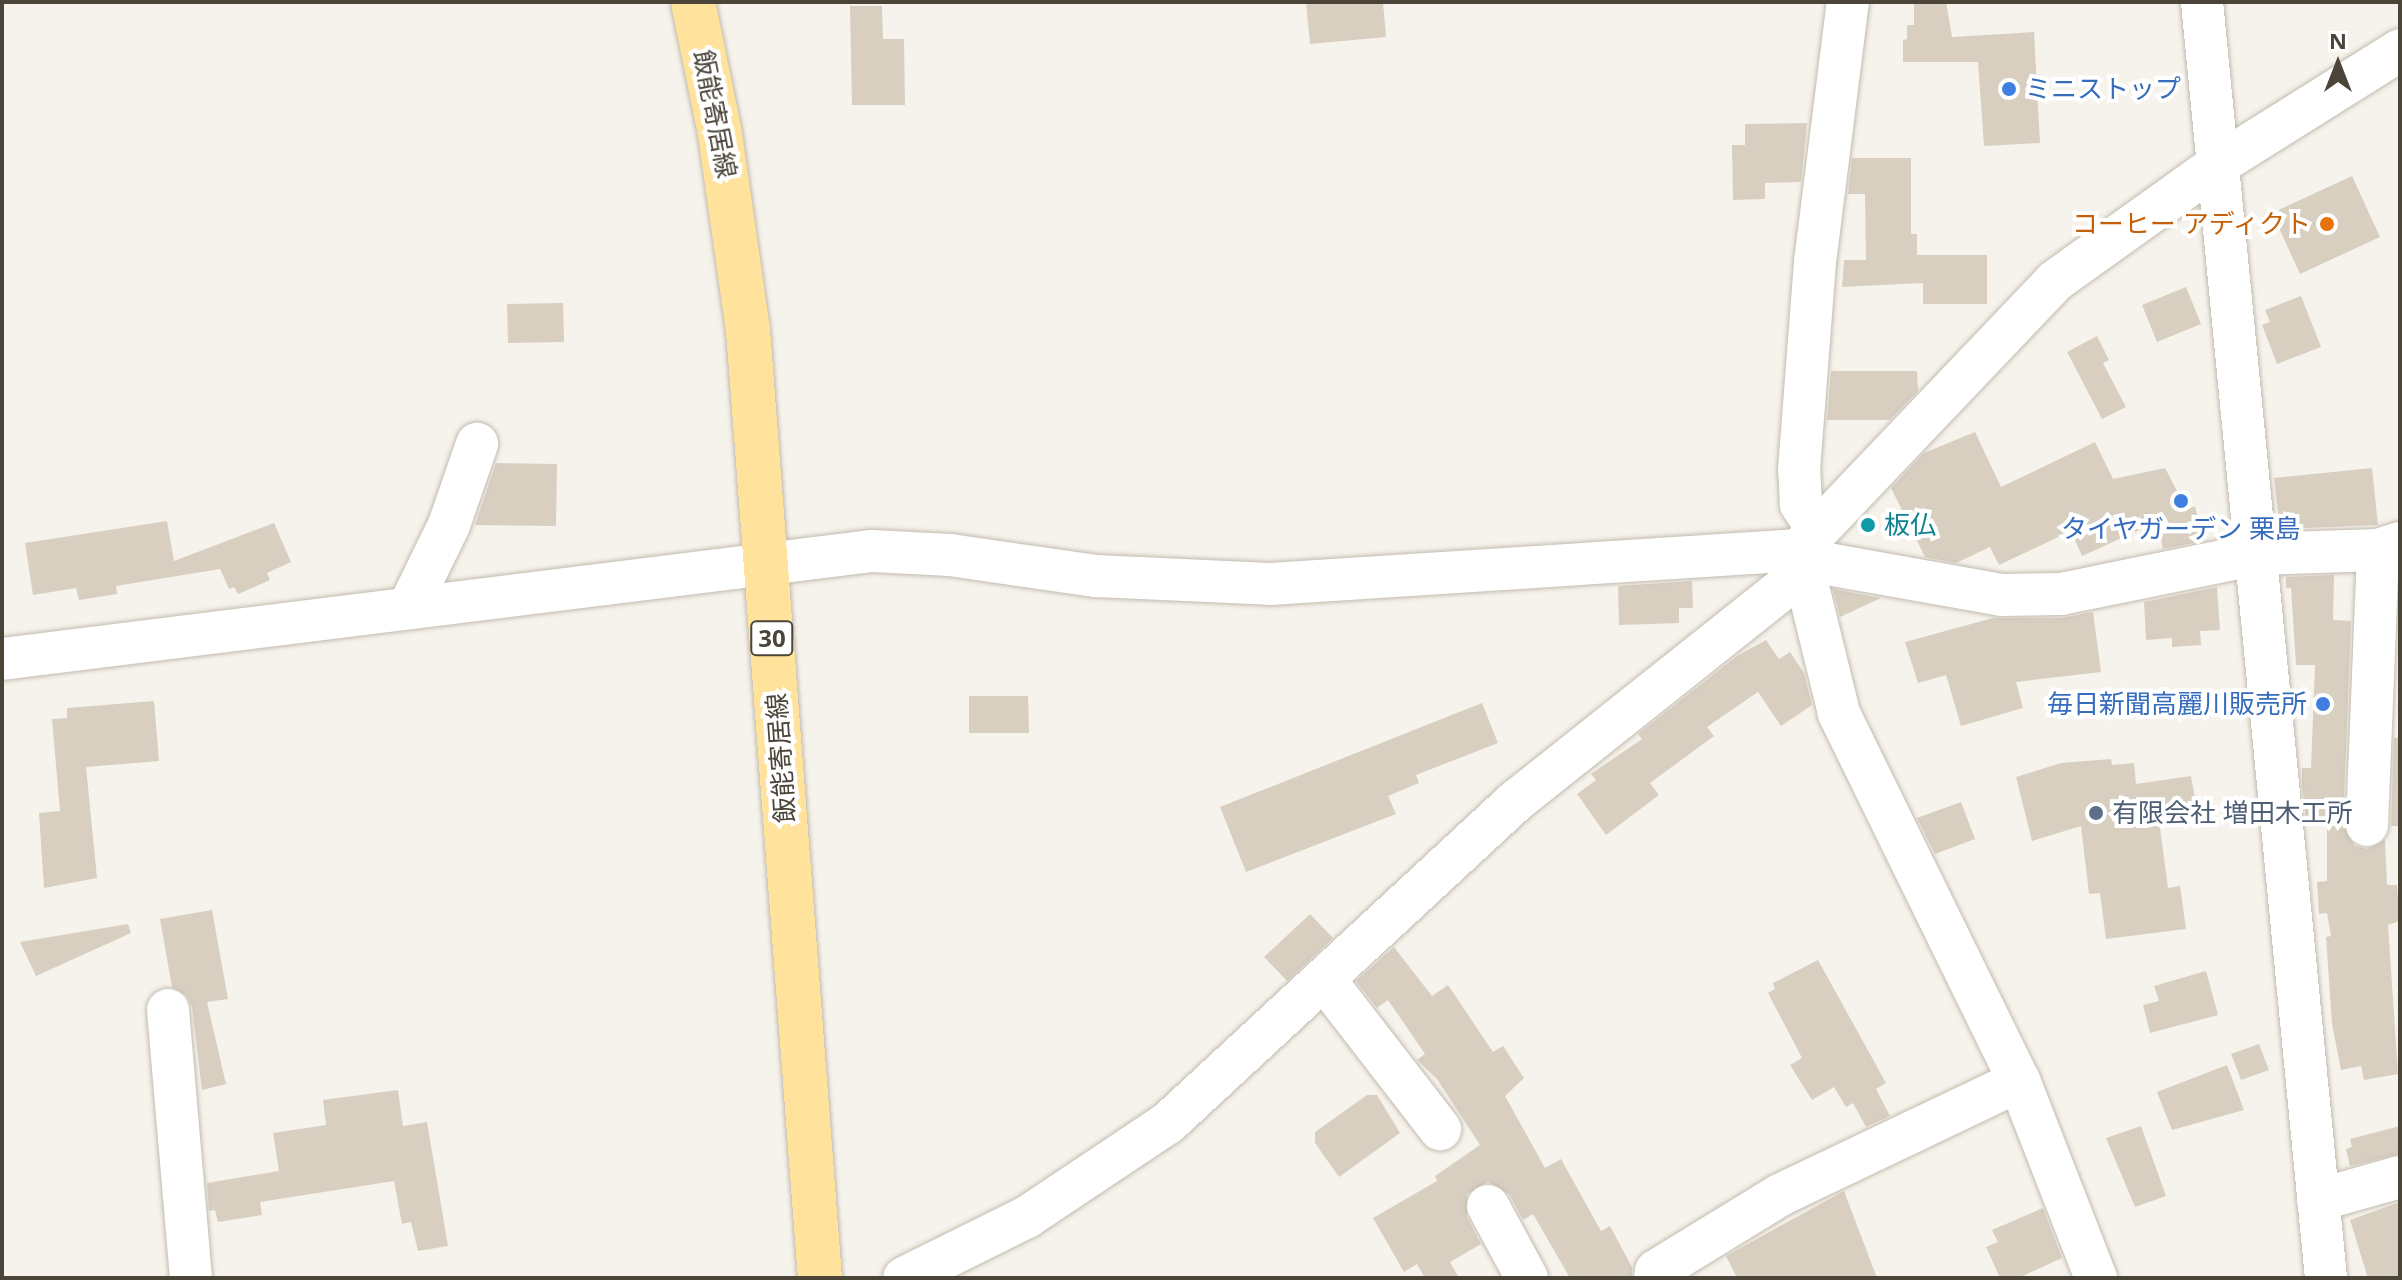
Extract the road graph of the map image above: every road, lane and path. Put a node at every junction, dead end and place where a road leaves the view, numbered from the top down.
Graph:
1 (693, 2) edge
2 (1848, 2) edge
3 (2202, 2) edge
4 (2400, 50) edge
5 (2217, 165) junction
6 (477, 444) dead end
7 (2389, 547) edge
8 (1806, 551) junction
9 (2257, 554) junction
10 (766, 560) junction
11 (409, 607) junction
12 (2, 659) edge
13 (2367, 825) dead end
14 (1324, 979) junction
15 (168, 1010) dead end
16 (2019, 1081) junction
17 (1440, 1129) dead end
18 (2400, 1177) edge
19 (2318, 1200) junction
20 (1488, 1206) dead end
21 (191, 1278) edge
22 (820, 1278) edge
23 (904, 1278) edge
24 (1527, 1278) edge
25 (1655, 1278) edge
26 (2096, 1278) edge
27 (2326, 1278) edge

1 - 10 main road, 飯能寄居線 / 30
2 - 8 street
3 - 5 street
4 - 5 street
5 - 8 street
5 - 9 street
6 - 11 street
7 - 9 street
7 - 13 street
8 - 9 street
8 - 10 street
8 - 14 street
8 - 16 street
9 - 19 street
10 - 11 street
10 - 22 main road, 飯能寄居線 / 30
11 - 12 street
14 - 17 street
14 - 23 street
15 - 21 street
16 - 25 street
16 - 26 street
18 - 19 street
19 - 27 street
20 - 24 street

